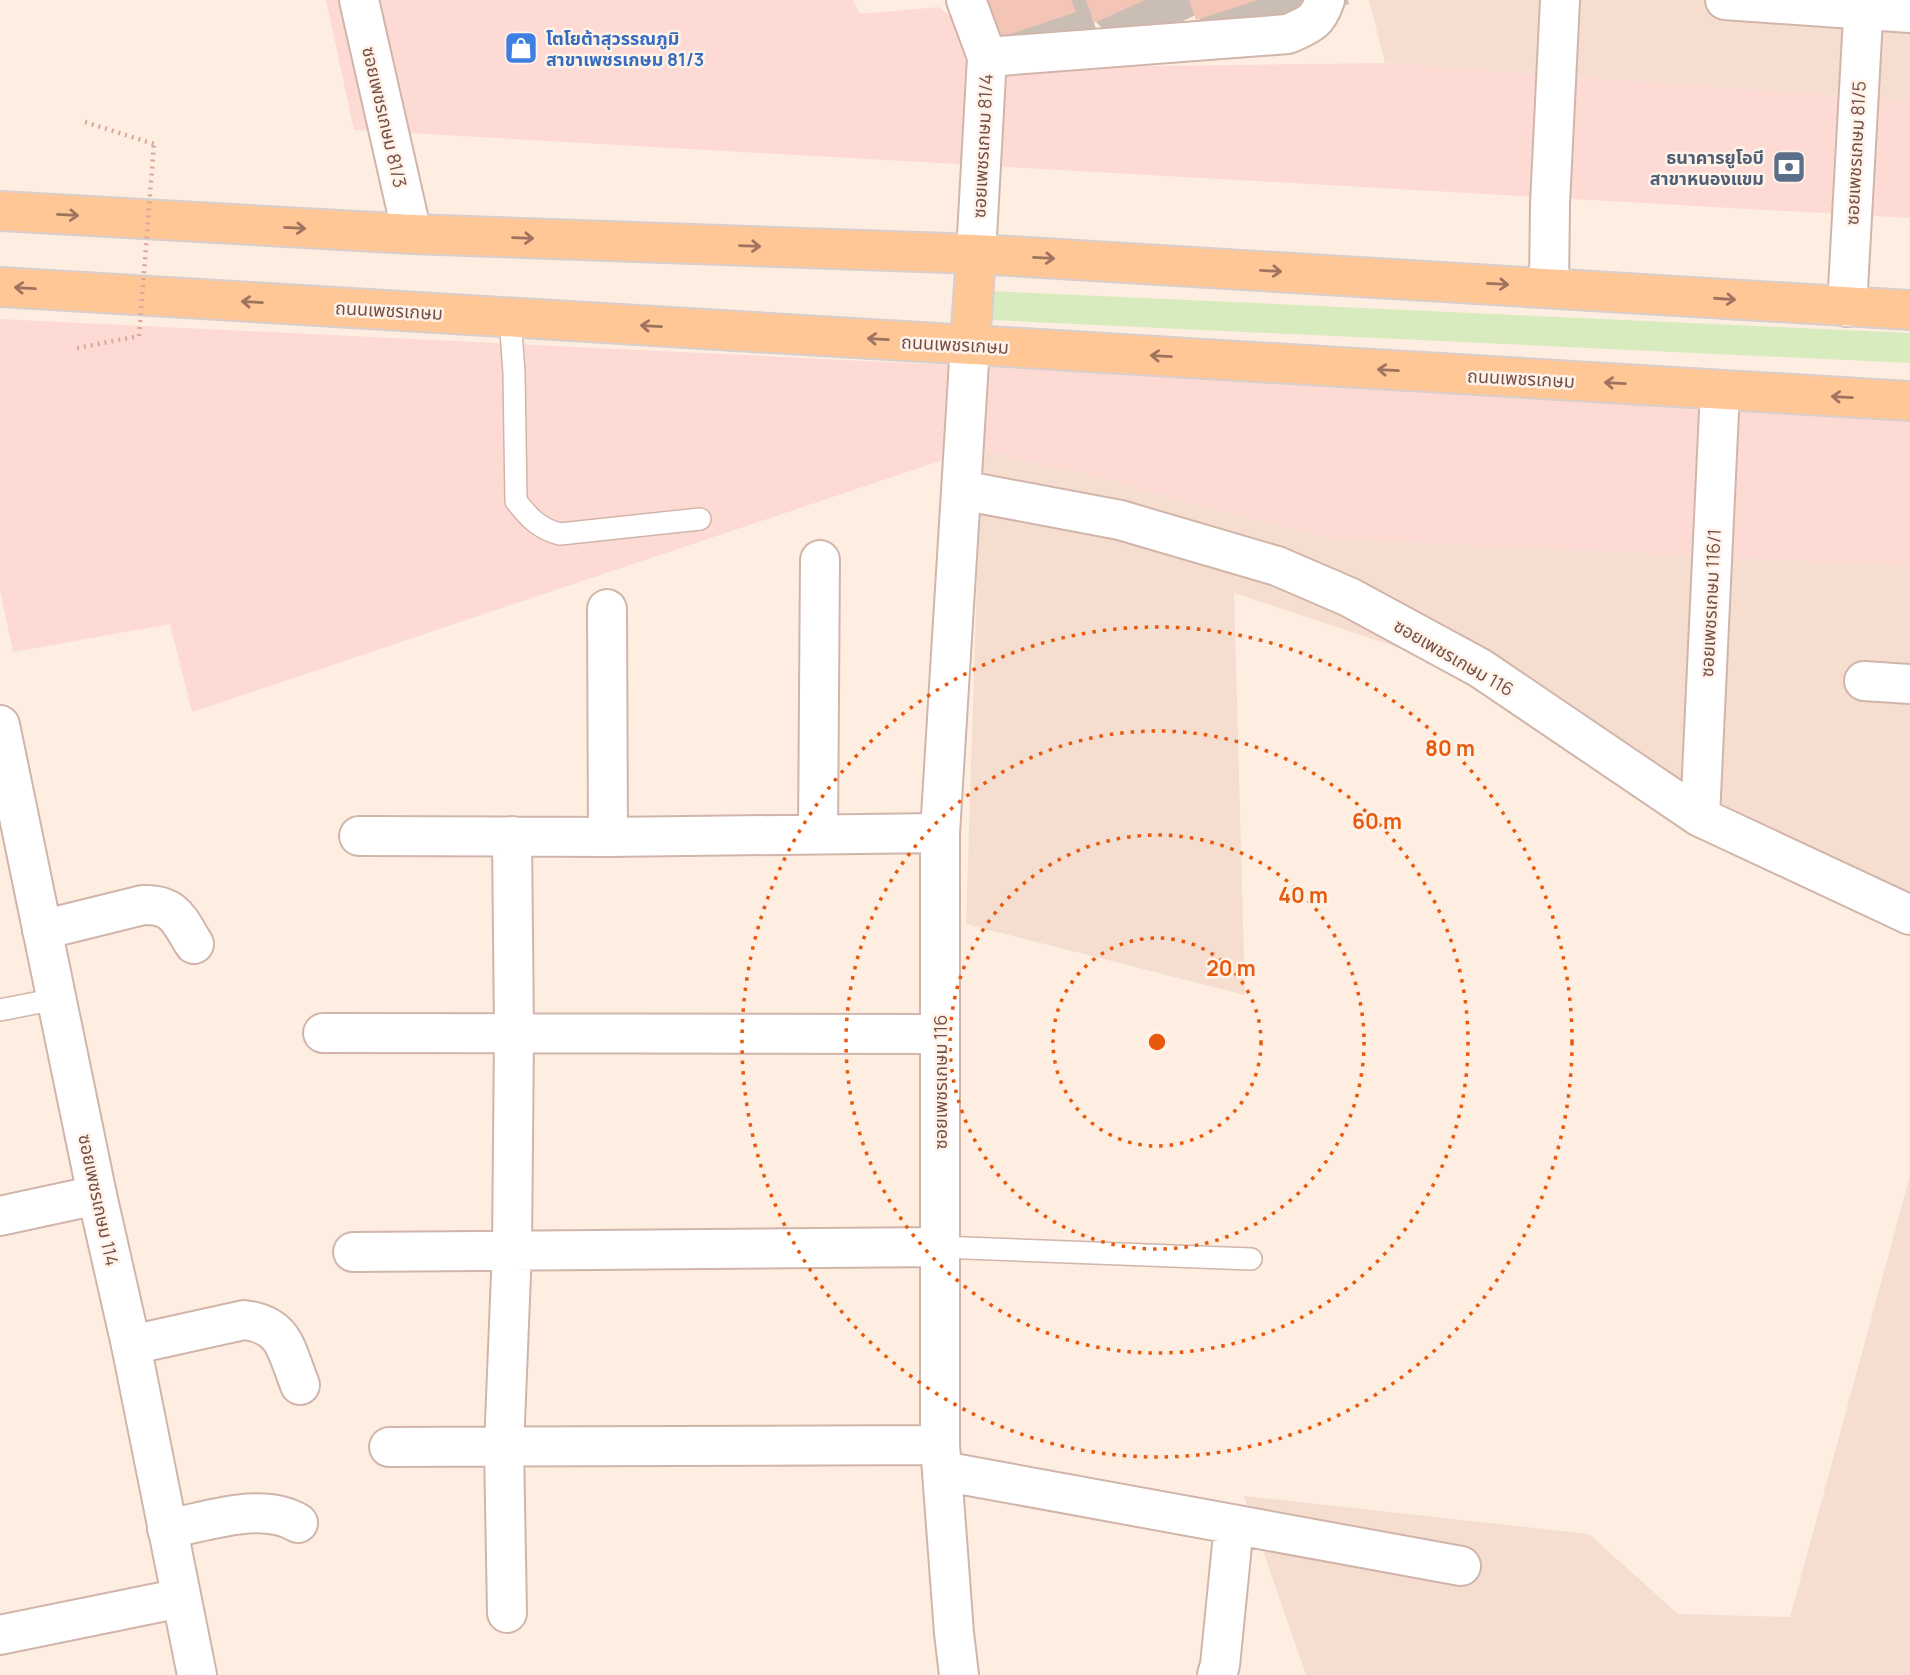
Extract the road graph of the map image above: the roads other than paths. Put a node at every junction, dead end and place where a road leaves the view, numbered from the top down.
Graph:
1 (359, 0) edge
2 (966, 0) edge
3 (1325, 0) edge
4 (1560, 0) edge
5 (1725, 0) edge
6 (1864, 5) edge
7 (1910, 13) edge
8 (986, 57) junction
9 (0, 211) edge
10 (412, 234) junction
11 (976, 254) junction
12 (0, 287) edge
13 (1549, 287) junction
14 (1847, 307) junction
15 (1910, 310) edge
16 (510, 317) junction
17 (971, 345) junction
18 (1720, 390) junction
19 (1910, 401) edge
20 (961, 490) junction
21 (700, 519) dead end
22 (820, 560) dead end
23 (607, 609) dead end
24 (1864, 681) dead end
25 (1910, 684) edge
26 (0, 725) edge
27 (1700, 817) junction
28 (940, 833) junction
29 (818, 834) junction
30 (359, 836) dead end
31 (512, 836) junction
32 (608, 837) junction
33 (1910, 915) edge
34 (42, 930) junction
35 (194, 944) dead end
36 (56, 999) junction
37 (0, 1010) edge
38 (323, 1033) dead end
39 (514, 1033) junction
40 (940, 1034) junction
41 (97, 1195) junction
42 (0, 1216) edge
43 (940, 1247) junction
44 (512, 1250) junction
45 (353, 1252) dead end
46 (1251, 1259) dead end
47 (131, 1345) junction
48 (300, 1385) dead end
49 (389, 1447) dead end
50 (504, 1447) junction
51 (941, 1458) junction
52 (298, 1522) dead end
53 (1234, 1524) junction
54 (167, 1529) junction
55 (1461, 1566) dead end
56 (181, 1598) junction
57 (507, 1613) dead end
58 (0, 1635) edge
59 (197, 1675) edge
60 (959, 1675) edge
61 (1217, 1675) edge

1 - 10 street, ซอยเพชรเกษม 81/3
2 - 8 street, ซอยเพชรเกษม 81/4
3 - 8 street
4 - 13 street
5 - 6 street
6 - 7 street
6 - 14 street, ซอยเพชรเกษม 81/5
8 - 11 street, ซอยเพชรเกษม 81/4
9 -> 10 main road
10 -> 11 main road
11 -> 13 main road
11 - 17 main road
16 -> 12 main road, ถนนเพชรเกษม
13 -> 14 main road
14 - 15 main road
17 -> 16 main road, ถนนเพชรเกษม
16 - 21 lane
18 -> 17 main road, ถนนเพชรเกษม
17 - 20 street, ซอยเพชรเกษม 116
19 -> 18 main road, ถนนเพชรเกษม
18 - 27 street, ซอยเพชรเกษม 116/1
20 - 27 street, ซอยเพชรเกษม 116
20 - 28 street, ซอยเพชรเกษม 116
22 - 29 street
23 - 32 street
24 - 25 street
26 - 34 street, ซอยเพชรเกษม 114
27 - 33 street, ซอยเพชรเกษม 116
28 - 29 street
28 - 40 street, ซอยเพชรเกษม 116
29 - 32 street
30 - 31 street
31 - 32 street
31 - 39 street
34 - 35 street
34 - 36 street, ซอยเพชรเกษม 114
36 - 37 lane
36 - 41 street, ซอยเพชรเกษม 114
38 - 39 street
39 - 40 street
39 - 44 street
40 - 43 street, ซอยเพชรเกษม 116
41 - 42 street
41 - 47 street, ซอยเพชรเกษม 114
43 - 44 street
43 - 46 lane
43 - 51 street, ซอยเพชรเกษม 116
44 - 45 street
44 - 50 street
47 - 48 street
47 - 54 street, ซอยเพชรเกษม 114
49 - 50 street
50 - 51 street
50 - 57 street
51 - 53 street
51 - 60 street, ซอยเพชรเกษม 116
52 - 54 street
53 - 55 street
53 - 61 street
54 - 56 street, ซอยเพชรเกษม 114
56 - 58 street
56 - 59 street, ซอยเพชรเกษม 114

